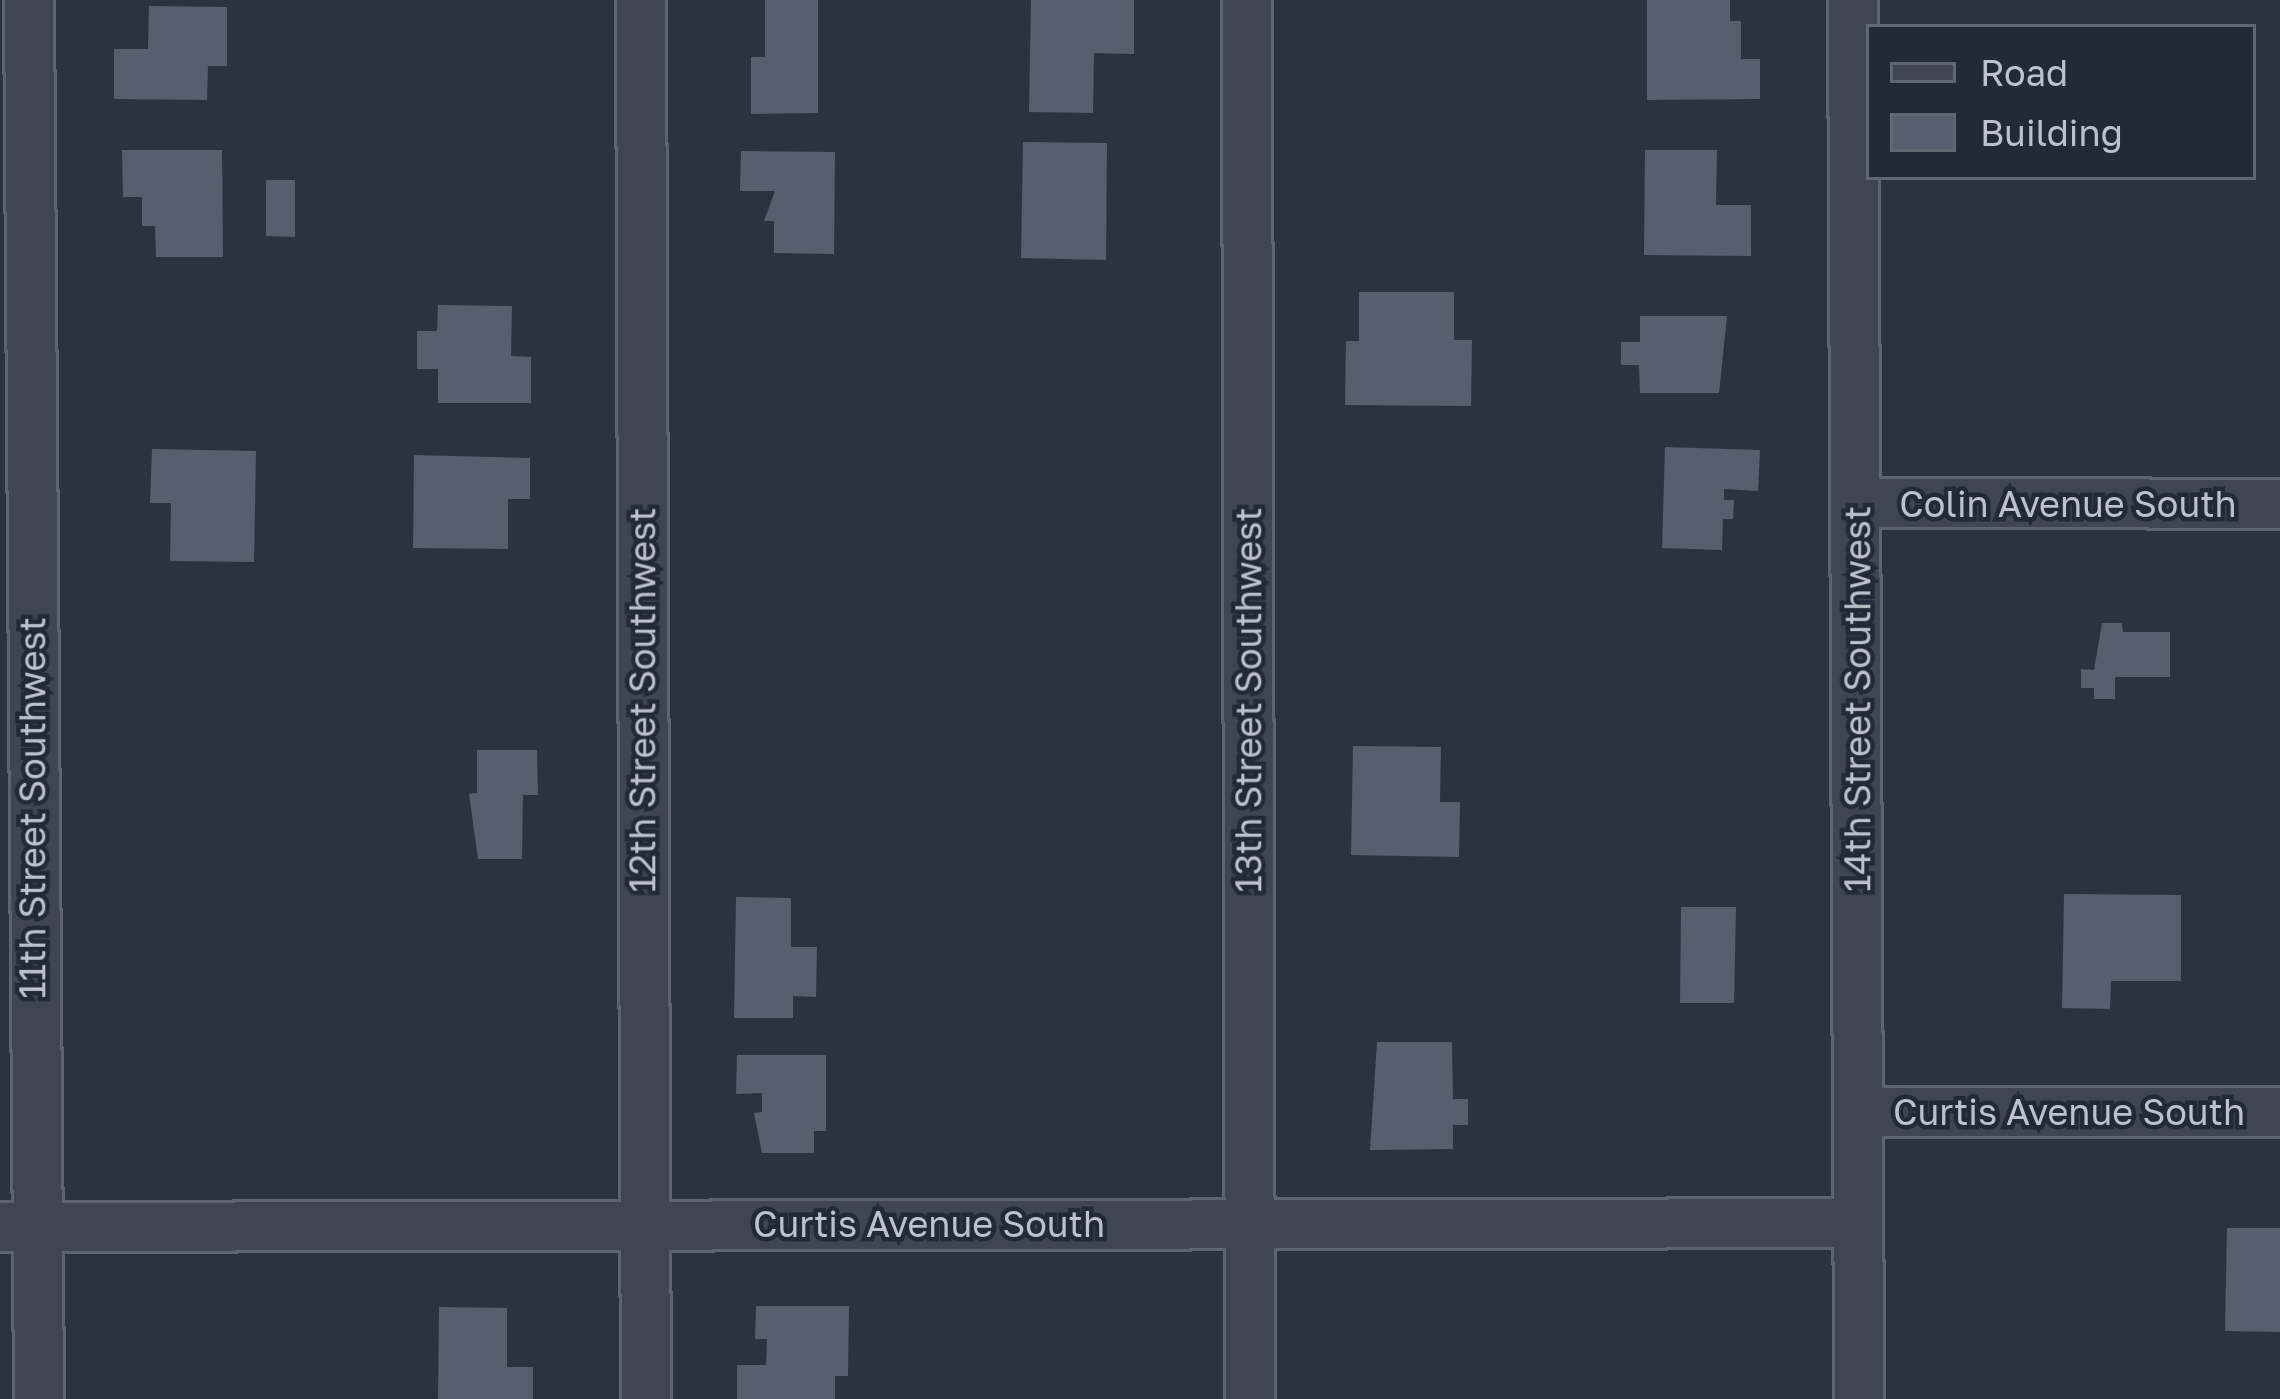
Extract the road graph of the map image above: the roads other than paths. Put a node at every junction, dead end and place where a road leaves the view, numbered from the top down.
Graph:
1 (29, 0) edge
2 (641, 0) edge
3 (1247, 0) edge
4 (1853, 0) edge
5 (1856, 502) junction
6 (2280, 504) edge
7 (1858, 1112) junction
8 (2280, 1112) edge
9 (1249, 1223) junction
10 (1858, 1223) junction
11 (645, 1225) junction
12 (18, 1226) edge
13 (39, 1399) edge
14 (646, 1399) edge
15 (1250, 1399) edge
16 (1859, 1399) edge

1 - 12 street, 11th Street Southwest
2 - 11 street, 12th Street Southwest
3 - 9 street, 13th Street Southwest
4 - 5 street, 14th Street Southwest
5 - 6 street, Colin Avenue South
5 - 7 street, 14th Street Southwest
7 - 8 street, Curtis Avenue South
7 - 10 street, 14th Street Southwest
9 - 10 street, Curtis Avenue South
9 - 11 street, Curtis Avenue South
9 - 15 street, 13th Street Southwest
10 - 16 street, 14th Street Southwest
11 - 12 street, Curtis Avenue South
11 - 14 street, 12th Street Southwest
12 - 13 street, 11th Street Southwest

